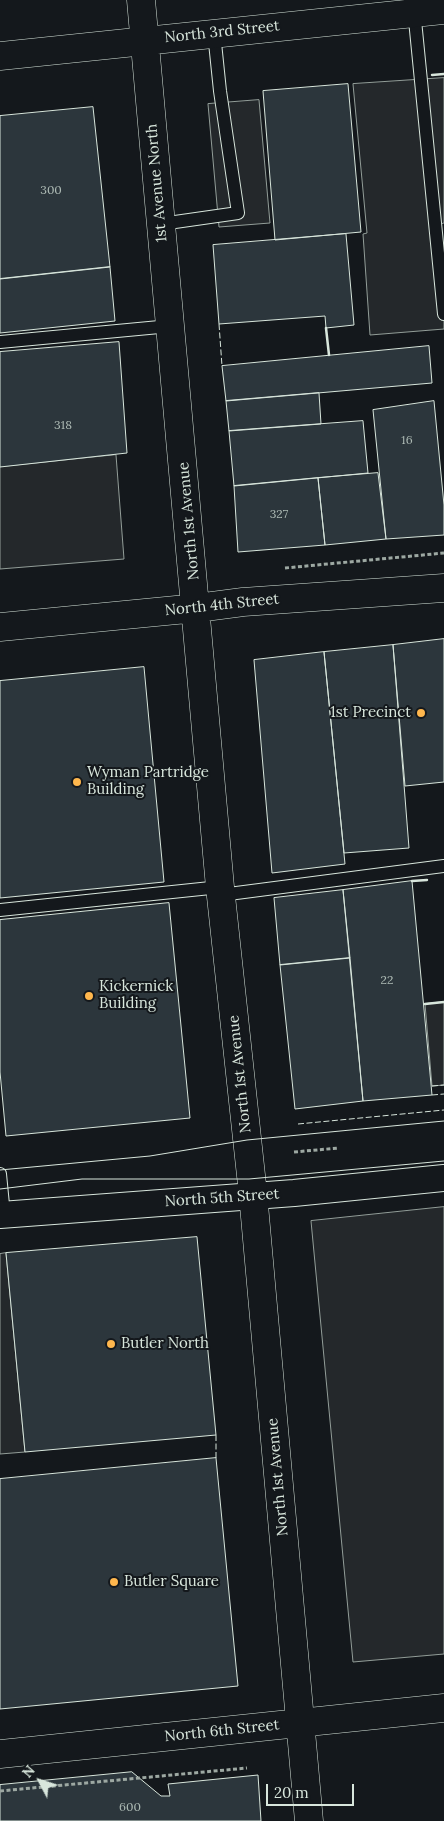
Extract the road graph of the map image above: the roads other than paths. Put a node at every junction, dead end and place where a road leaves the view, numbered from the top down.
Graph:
1 (141, 0) edge
2 (414, 7) edge
3 (444, 10) edge
4 (214, 33) junction
5 (144, 40) junction
6 (0, 56) edge
7 (161, 224) junction
8 (444, 314) edge
9 (170, 326) junction
10 (0, 342) edge
11 (444, 588) edge
12 (197, 608) junction
13 (0, 627) edge
14 (444, 866) edge
15 (221, 891) junction
16 (0, 910) edge
17 (0, 1174) edge
18 (444, 1178) edge
19 (252, 1194) junction
20 (2, 1215) edge
21 (444, 1708) edge
22 (300, 1723) junction
23 (0, 1754) edge
24 (309, 1821) edge

1 - 5 street
2 - 3 street, North 3rd Street
2 - 4 street, North 3rd Street
2 - 8 lane
4 - 5 street, North 3rd Street
4 - 7 lane
5 - 6 street, North 3rd Street
5 - 7 street, 1st Avenue North
7 - 9 street, 1st Avenue North
9 - 10 lane
9 - 12 street, North 1st Avenue
11 - 12 street, North 4th Street
12 - 13 street, North 4th Street
12 - 15 street, North 1st Avenue
14 - 15 lane
15 - 16 lane
15 - 19 street, North 1st Avenue
17 - 20 lane
18 - 19 street, North 5th Street
19 - 20 street, North 5th Street
19 - 22 street, North 1st Avenue
21 - 22 street, North 6th Street
22 - 23 street, North 6th Street
22 - 24 street, North 1st Avenue

